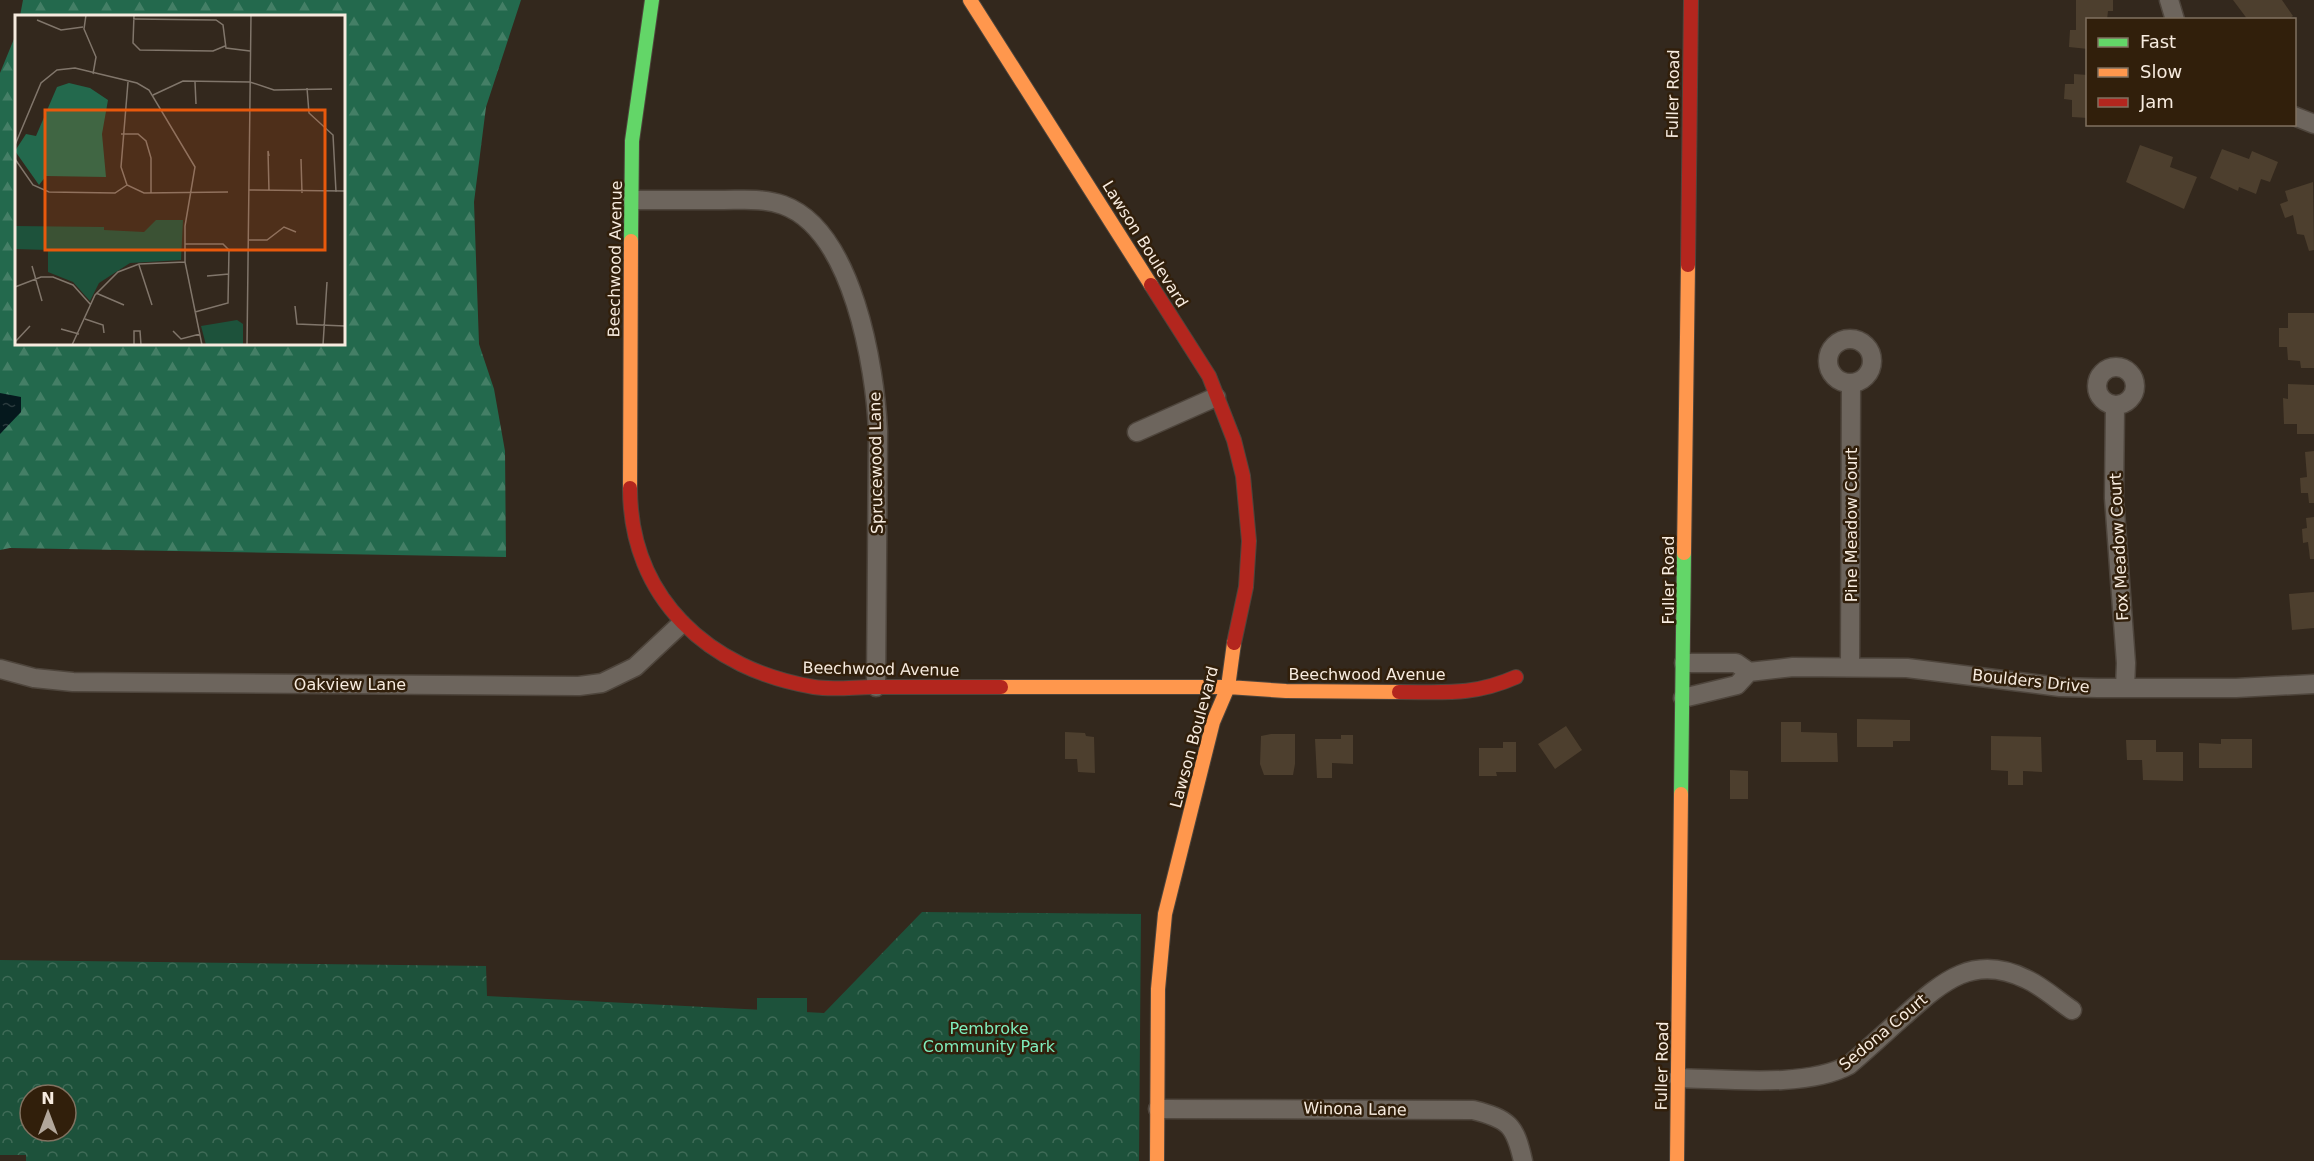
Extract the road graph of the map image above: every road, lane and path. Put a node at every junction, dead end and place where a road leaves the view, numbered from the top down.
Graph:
1 (652, 0) edge
2 (970, 0) edge
3 (1691, 0) edge
4 (2169, 0) edge
5 (2174, 18) edge
6 (2296, 116) edge
7 (2314, 124) edge
8 (632, 200) junction
9 (1851, 383) dead end
10 (1216, 397) junction
11 (2115, 406) dead end
12 (1137, 432) dead end
13 (681, 624) junction
14 (1684, 663) junction
15 (1850, 667) junction
16 (0, 669) edge
17 (1749, 672) junction
18 (1516, 677) dead end
19 (2314, 684) edge
20 (876, 687) junction
21 (1228, 687) junction
22 (2126, 688) junction
23 (1683, 698) junction
24 (2072, 1010) dead end
25 (1678, 1078) junction
26 (1158, 1109) junction
27 (1156, 1161) edge
28 (1522, 1161) edge
29 (1677, 1161) edge

1 - 8 street, Beechwood Avenue
2 - 10 street, Lawson Boulevard
3 - 14 street, Fuller Road
4 - 5 street
6 - 7 street
8 - 13 street, Beechwood Avenue
8 - 20 street, Sprucewood Lane
9 - 15 street, Pine Meadow Court
10 - 12 street
10 - 21 street, Lawson Boulevard
11 - 22 street, Fox Meadow Court
13 - 16 street, Oakview Lane
13 - 20 street, Beechwood Avenue
14 - 17 street, Boulders Drive
14 - 23 street, Fuller Road
15 - 17 street, Boulders Drive
15 - 22 street, Boulders Drive
17 - 23 street, Boulders Drive
18 - 21 street, Beechwood Avenue
19 - 22 street, Boulders Drive
20 - 21 street, Beechwood Avenue
21 - 26 street, Lawson Boulevard
23 - 25 street, Fuller Road
24 - 25 street, Sedona Court
25 - 29 street, Fuller Road
26 - 27 street, Lawson Boulevard
26 - 28 street, Winona Lane

